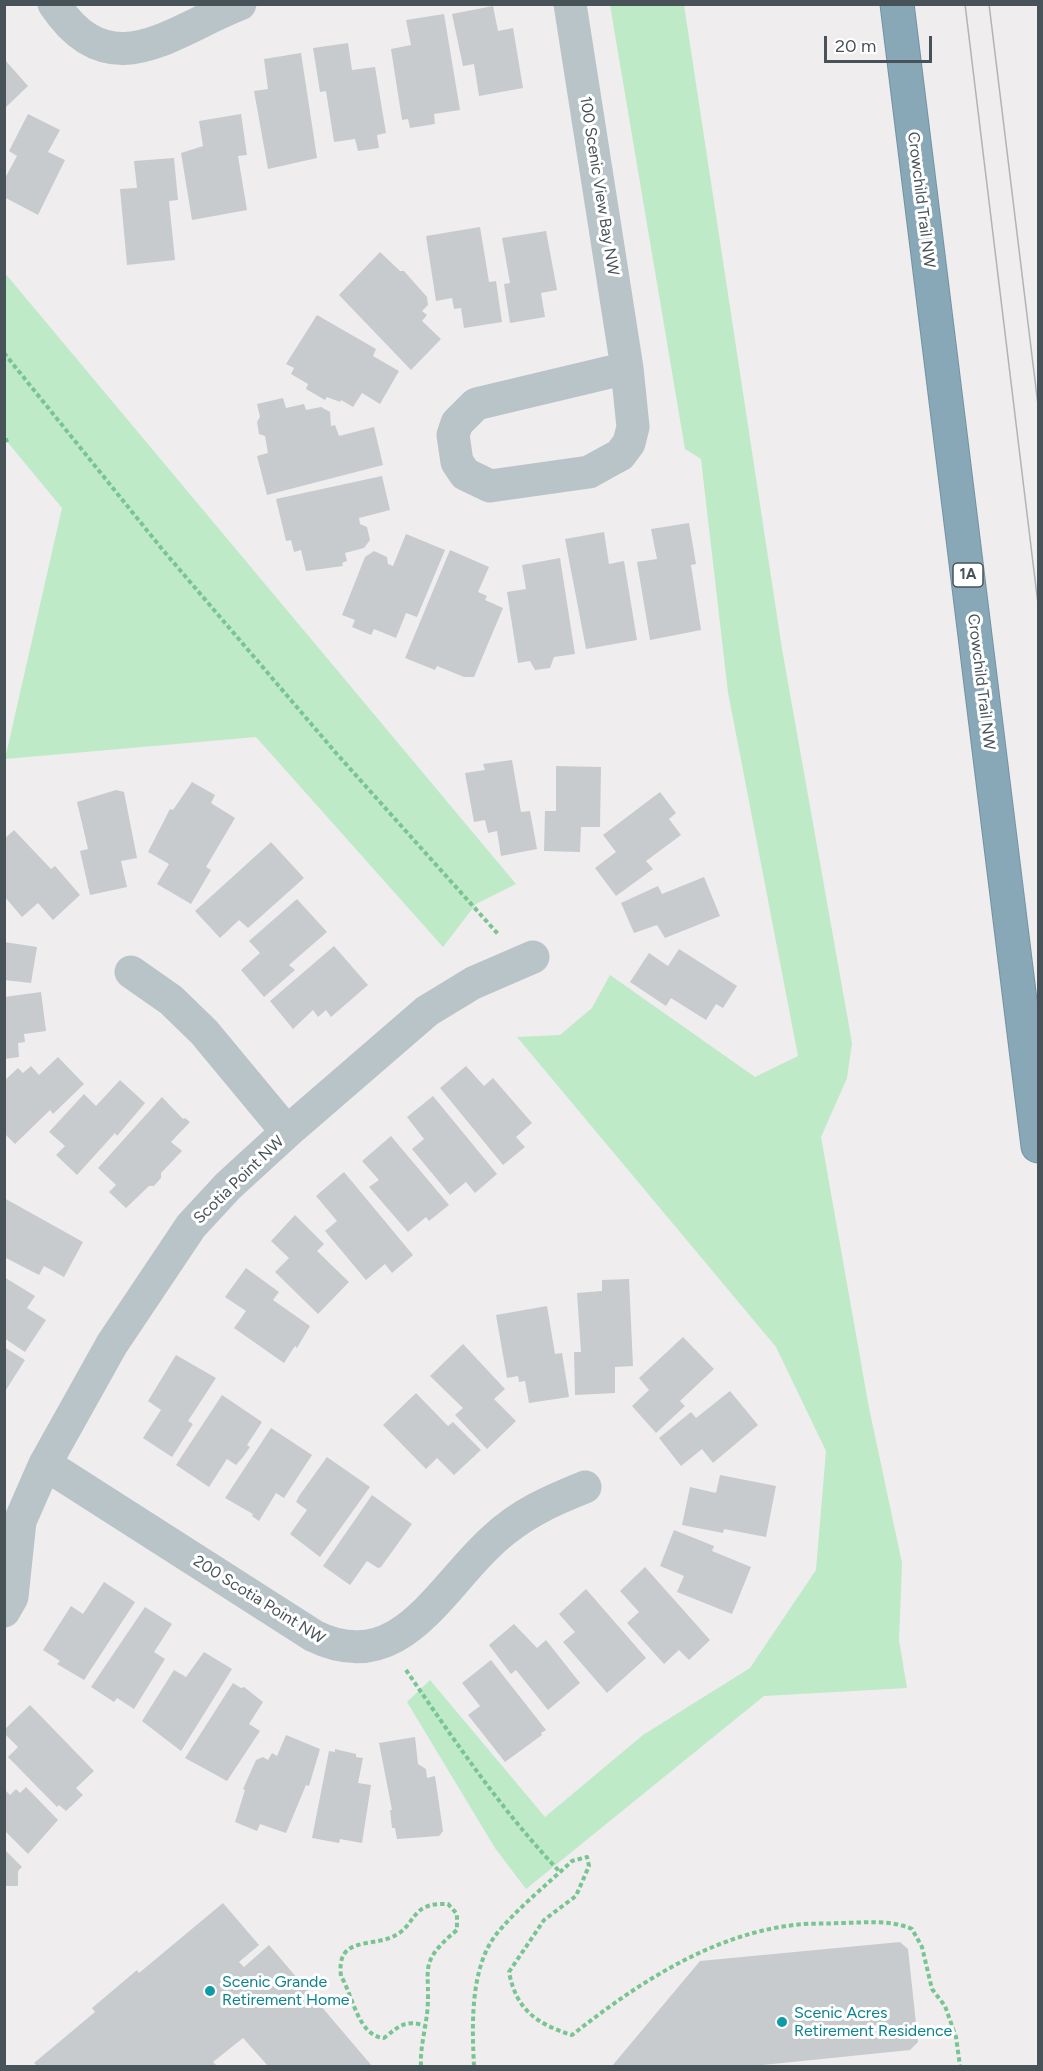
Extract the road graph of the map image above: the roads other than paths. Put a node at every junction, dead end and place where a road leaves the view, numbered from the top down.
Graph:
1 (54, 4) edge
2 (240, 4) edge
3 (570, 4) edge
4 (897, 4) edge
5 (627, 368) junction
6 (527, 959) road end
7 (131, 972) dead end
8 (287, 1132) junction
9 (1038, 1146) edge
10 (45, 1464) junction
11 (585, 1487) dead end
12 (12, 1528) edge
13 (4, 1611) edge

1 - 2 street
3 - 5 street, 100 Scenic View Bay NW
4 - 9 highway, Crowchild Trail NW / 1A
5 - 5 street, 100 Scenic View Bay NW
6 - 8 street, Scotia Point NW
7 - 8 street
8 - 10 street, Scotia Point NW
10 - 11 street, 200 Scotia Point NW
10 - 12 street, Scotia Point NW
12 - 13 street, Scotia Point NW

